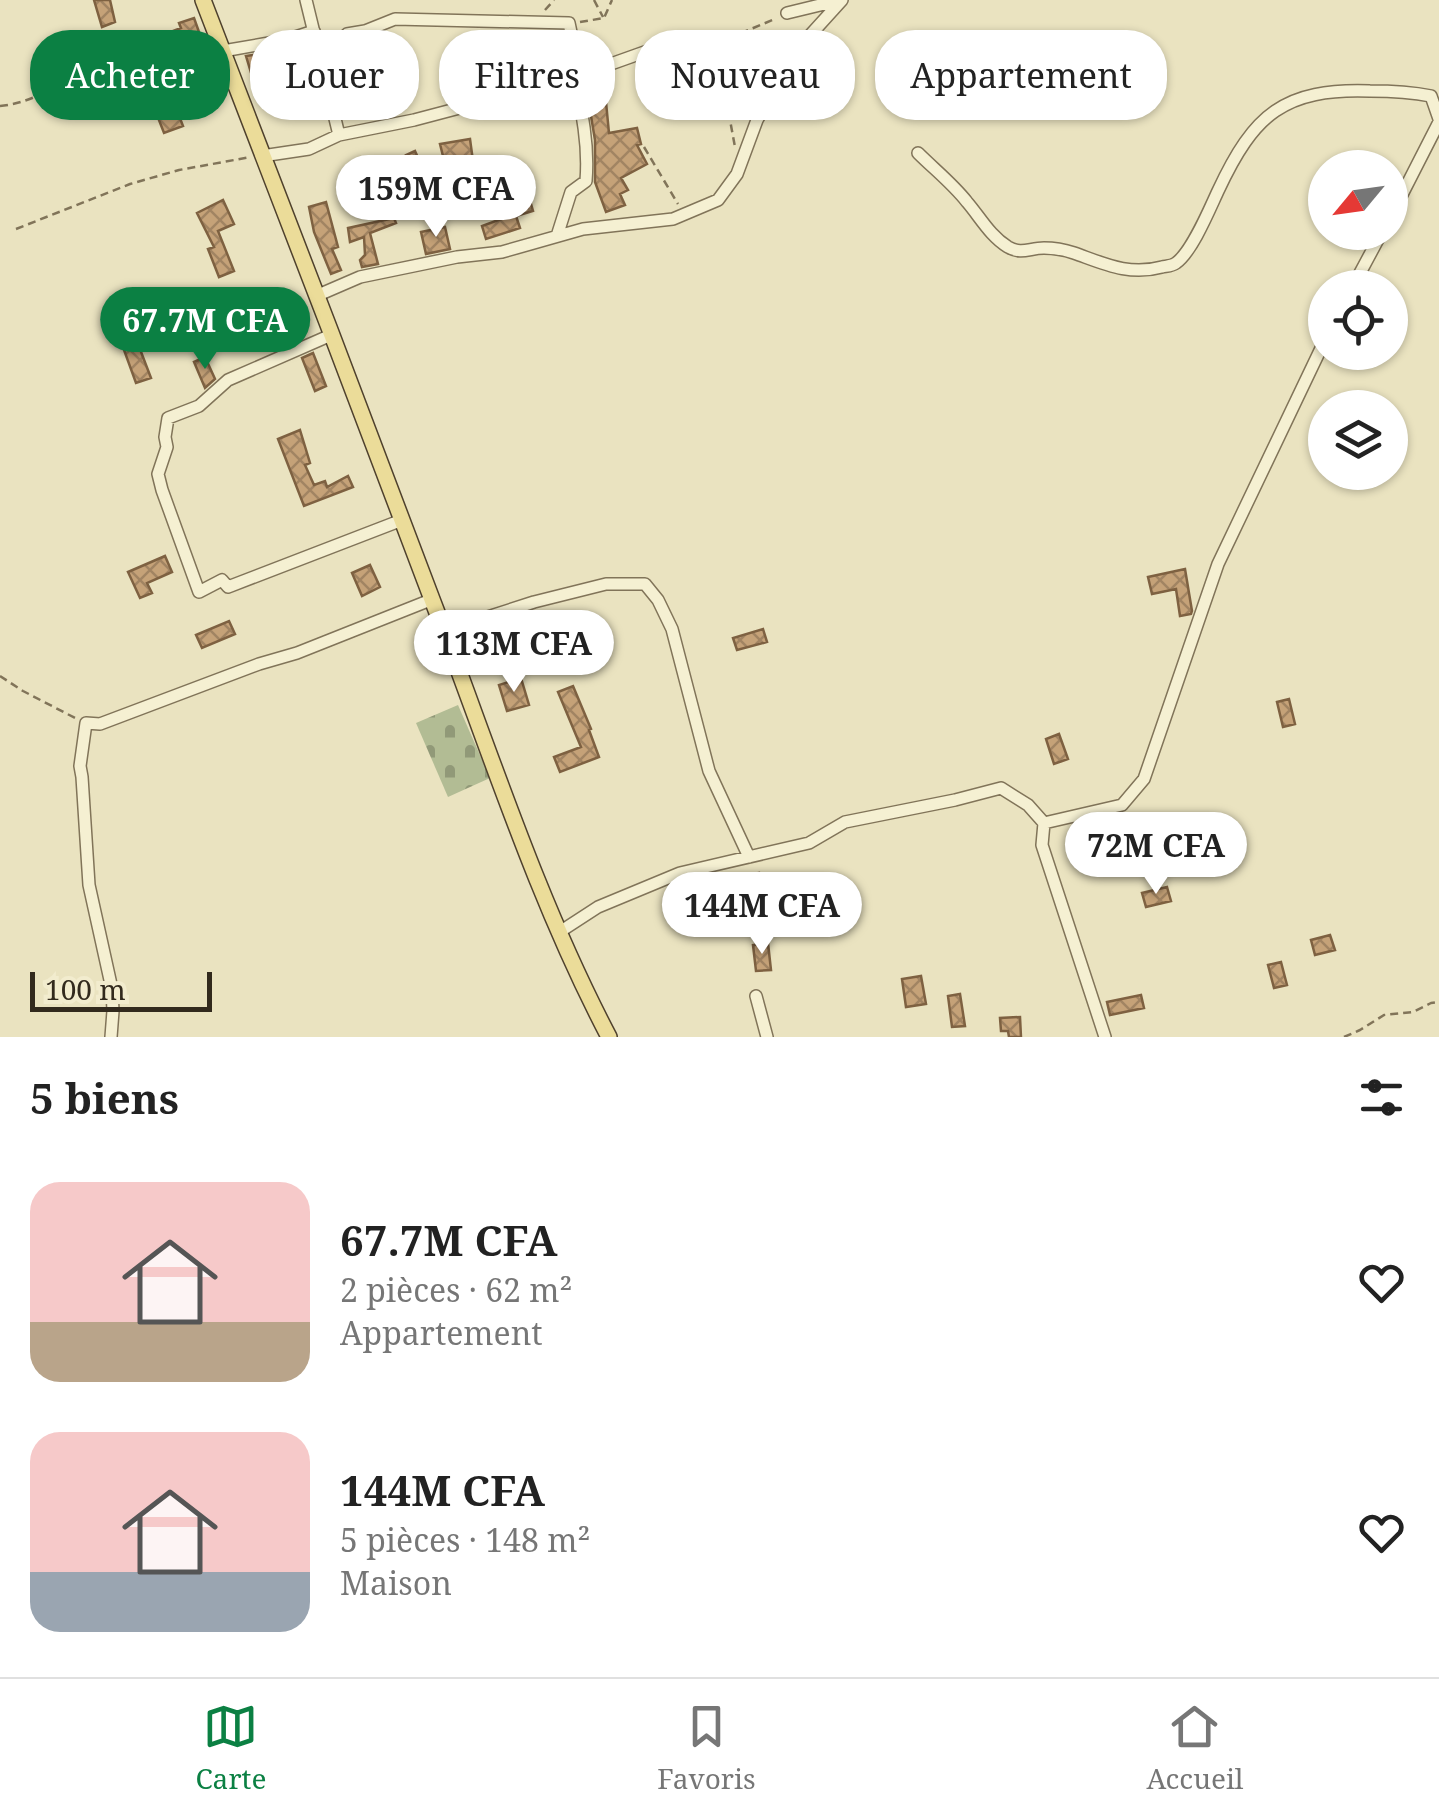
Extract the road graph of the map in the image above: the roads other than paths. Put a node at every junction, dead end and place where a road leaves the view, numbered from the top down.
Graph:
1 (203, 0) edge
2 (306, 0) edge
3 (843, 0) edge
4 (787, 13) road end
5 (214, 30) edge
6 (314, 30) edge
7 (368, 30) edge
8 (569, 30) edge
9 (230, 72) edge
10 (1435, 92) edge
11 (439, 113) edge
12 (335, 120) edge
13 (584, 120) edge
14 (1439, 120) edge
15 (339, 135) junction
16 (918, 154) dead end
17 (262, 156) junction
18 (1408, 182) edge
19 (557, 236) junction
20 (316, 296) junction
21 (331, 334) junction
22 (1311, 370) edge
23 (402, 520) junction
24 (433, 600) junction
25 (444, 631) junction
26 (1044, 824) junction
27 (749, 858) junction
28 (558, 934) junction
29 (756, 996) dead end
30 (111, 1037) edge
31 (609, 1037) edge
32 (767, 1037) edge
33 (1104, 1037) edge

1 - 5 main road
2 - 6 street
3 - 4 street
3 - 19 street
7 - 8 street
9 - 17 main road
10 - 14 street
10 - 16 street
11 - 15 street
12 - 15 street
13 - 19 street
14 - 18 street
15 - 17 street
17 - 20 main road
19 - 20 street
20 - 21 main road
21 - 23 main road
21 - 23 street
22 - 26 street
23 - 24 main road
24 - 25 main road
24 - 30 street
25 - 27 street
25 - 28 main road
26 - 27 street
26 - 33 street
27 - 28 street
28 - 31 main road
29 - 32 street

